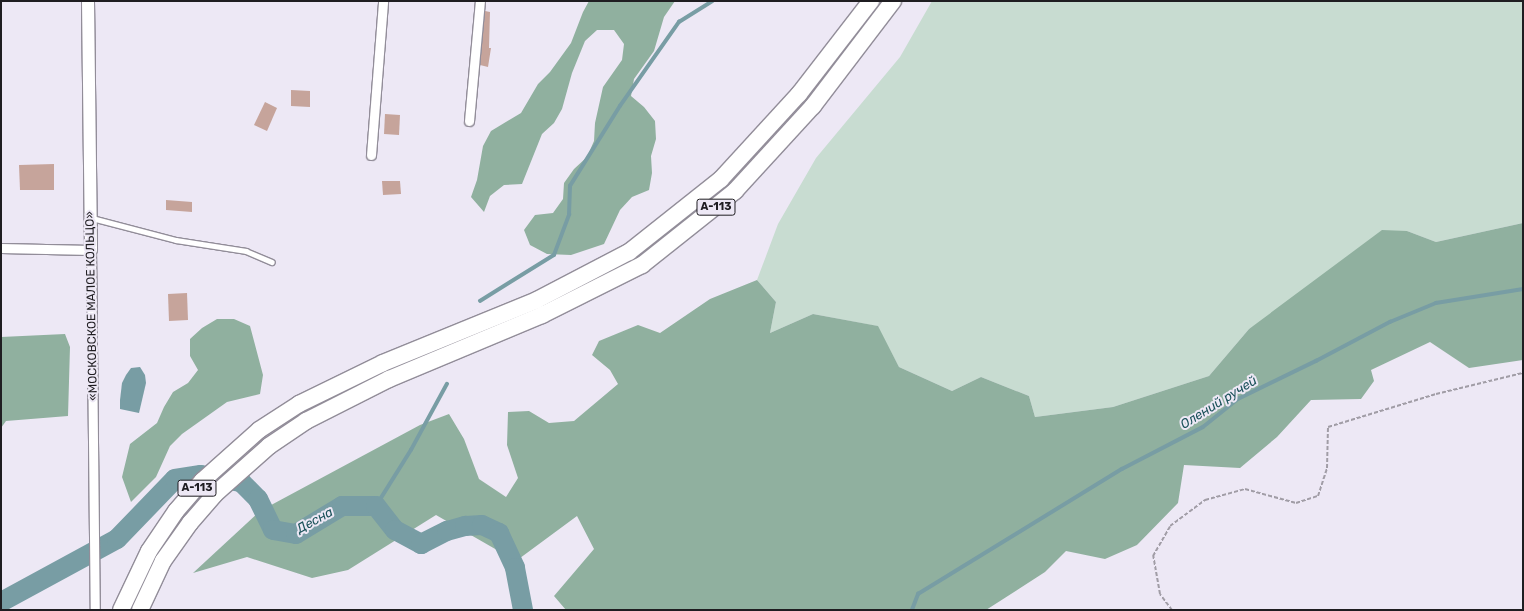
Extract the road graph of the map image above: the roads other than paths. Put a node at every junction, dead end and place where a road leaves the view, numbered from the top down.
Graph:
1 (88, 1) edge
2 (383, 1) edge
3 (480, 1) edge
4 (871, 1) edge
5 (893, 1) edge
6 (469, 121) dead end
7 (371, 155) dead end
8 (90, 217) junction
9 (1, 248) edge
10 (91, 250) junction
11 (272, 262) dead end
12 (123, 604) edge
13 (141, 606) edge
14 (95, 610) edge

1 - 8 street, «МОСКОВСКОЕ МАЛОЕ КОЛЬЦО»
2 - 7 street
3 - 6 street
4 - 12 highway, А-113
5 - 13 highway, А-113
8 - 10 street, «МОСКОВСКОЕ МАЛОЕ КОЛЬЦО»
8 - 11 lane
9 - 10 street
10 - 14 street, «МОСКОВСКОЕ МАЛОЕ КОЛЬЦО»

